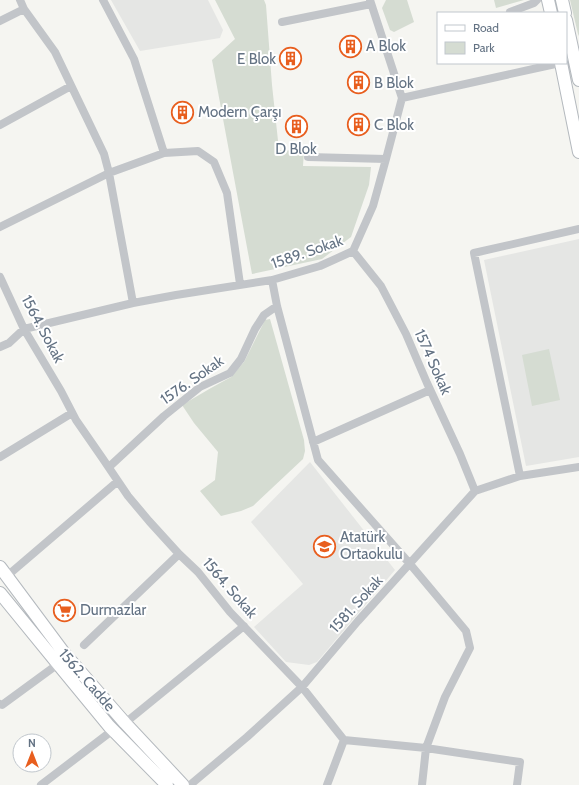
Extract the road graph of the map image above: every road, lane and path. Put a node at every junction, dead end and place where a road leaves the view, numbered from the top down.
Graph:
1 (20, 0) edge
2 (103, 0) edge
3 (562, 0) edge
4 (371, 2) edge
5 (545, 3) edge
6 (24, 9) junction
7 (510, 12) dead end
8 (565, 12) edge
9 (0, 21) edge
10 (282, 22) dead end
11 (567, 23) edge
12 (575, 49) edge
13 (555, 64) edge
14 (560, 64) edge
15 (579, 77) edge
16 (71, 86) junction
17 (402, 98) junction
18 (0, 125) edge
19 (579, 152) edge
20 (164, 153) junction
21 (308, 157) dead end
22 (386, 159) junction
23 (109, 173) junction
24 (0, 226) edge
25 (579, 229) edge
26 (353, 252) junction
27 (0, 277) edge
28 (272, 280) junction
29 (240, 284) junction
30 (133, 303) junction
31 (277, 306) junction
32 (24, 330) junction
33 (0, 348) edge
34 (430, 390) junction
35 (72, 413) junction
36 (313, 442) junction
37 (0, 457) edge
38 (109, 467) junction
39 (579, 467) edge
40 (520, 476) junction
41 (118, 481) junction
42 (475, 491) junction
43 (179, 554) junction
44 (410, 564) junction
45 (3, 572) edge
46 (0, 593) edge
47 (244, 626) junction
48 (84, 645) dead end
49 (58, 664) junction
50 (302, 687) junction
51 (0, 704) edge
52 (125, 723) junction
53 (113, 730) junction
54 (344, 740) junction
55 (426, 748) junction
56 (41, 785) edge
57 (167, 785) edge
58 (183, 785) edge
59 (190, 785) edge
60 (327, 785) edge
61 (422, 785) edge
62 (517, 785) edge

1 - 6 street
2 - 20 street
3 - 8 main road
4 - 10 street
4 - 17 street
5 - 7 street
6 - 9 street
6 - 16 street
11 - 12 main road
12 - 15 main road
13 - 17 street
14 - 19 main road
16 - 18 street
16 - 23 street
17 - 22 street, 1589. Sokak
20 - 23 street
20 - 29 street
21 - 22 street
22 - 26 street, 1589. Sokak
23 - 24 street
23 - 30 street
25 - 40 street
26 - 28 street, 1589. Sokak
26 - 34 street, 1574 Sokak
27 - 32 street, 1564. Sokak
28 - 29 street, 1589. Sokak
28 - 31 street
29 - 30 street, 1589. Sokak
30 - 32 street, 1589. Sokak
31 - 36 street
31 - 38 street, 1576. Sokak
32 - 33 street
32 - 35 street, 1564. Sokak
34 - 36 street
34 - 42 street, 1574 Sokak
35 - 37 street
35 - 38 street, 1564. Sokak
36 - 44 street
38 - 41 street, 1564. Sokak
39 - 40 street, 1581. Sokak
40 - 42 street, 1581. Sokak
41 - 43 street, 1564. Sokak
41 - 45 street
42 - 44 street, 1581. Sokak
43 - 47 street, 1564. Sokak
43 - 48 street
44 - 50 street, 1581. Sokak
44 - 55 street
45 - 52 main road, 1562. Cadde
46 - 49 main road, 1562. Cadde
47 - 50 street, 1564. Sokak
47 - 52 street
49 - 51 street
49 - 53 main road, 1562. Cadde
50 - 54 street, 1564. Sokak
50 - 59 street, 1581. Sokak
52 - 58 main road, 1562. Cadde
53 - 56 street
53 - 57 main road, 1562. Cadde
54 - 55 street
54 - 60 street
55 - 61 street
55 - 62 street

